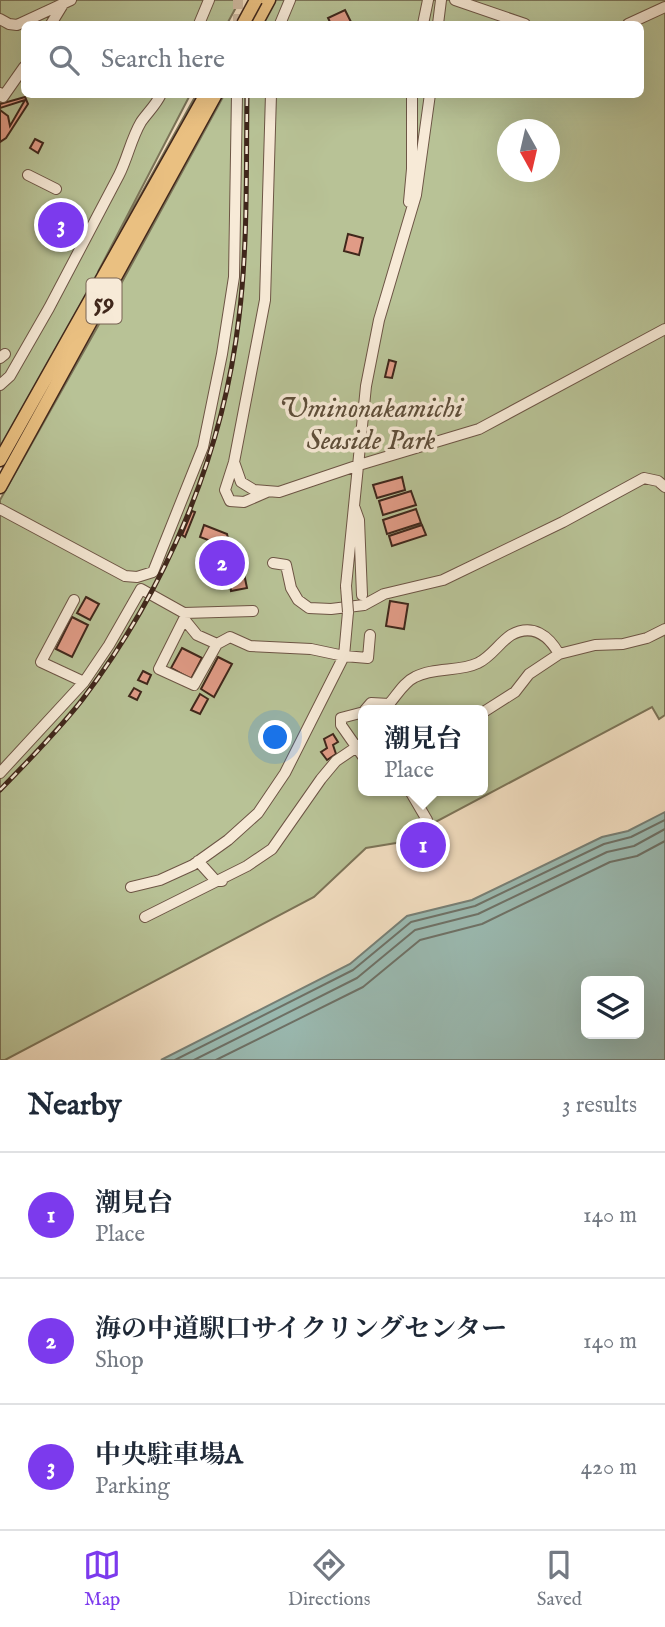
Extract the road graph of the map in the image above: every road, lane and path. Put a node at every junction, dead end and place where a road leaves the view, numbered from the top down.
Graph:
1 (209, 0) edge
2 (256, 0) edge
3 (269, 0) edge
4 (290, 0) edge
5 (428, 0) edge
6 (441, 0) edge
7 (455, 0) edge
8 (67, 3) edge
9 (665, 7) edge
10 (0, 19) edge
11 (26, 21) edge
12 (53, 21) edge
13 (200, 21) edge
14 (245, 21) edge
15 (258, 21) edge
16 (281, 21) edge
17 (424, 21) edge
18 (438, 21) edge
19 (516, 21) edge
20 (635, 21) edge
21 (21, 23) edge
22 (21, 72) edge
23 (0, 93) edge
24 (159, 98) edge
25 (204, 98) edge
26 (213, 98) edge
27 (237, 98) edge
28 (271, 98) edge
29 (412, 98) edge
30 (429, 98) edge
31 (202, 111) junction
32 (28, 175) dead end
33 (56, 189) dead end
34 (409, 213) junction
35 (665, 329) edge
36 (0, 385) edge
37 (0, 460) edge
38 (234, 461) junction
39 (359, 465) junction
40 (241, 482) junction
41 (0, 487) edge
42 (665, 487) edge
43 (225, 490) junction
44 (267, 492) junction
45 (353, 505) junction
46 (0, 509) edge
47 (273, 564) dead end
48 (362, 595) dead end
49 (74, 600) dead end
50 (253, 611) dead end
51 (184, 616) junction
52 (665, 629) edge
53 (370, 635) dead end
54 (217, 644) junction
55 (559, 654) junction
56 (344, 656) junction
57 (84, 682) junction
58 (369, 705) edge
59 (488, 709) edge
60 (358, 713) edge
61 (358, 742) edge
62 (358, 745) edge
63 (0, 773) edge
64 (413, 796) edge
65 (423, 836) dead end
66 (198, 861) junction
67 (216, 881) junction
68 (229, 881) dead end
69 (131, 887) dead end
70 (145, 917) dead end

1 - 13 lane
2 - 14 main road, bridge
3 - 15 main road
4 - 16 lane
5 - 17 lane
6 - 18 lane
7 - 19 lane
8 - 11 lane
8 - 12 lane
9 - 20 lane
10 - 21 lane
22 - 23 lane
24 - 36 lane
25 - 31 main road, 59
26 - 31 main road, 59
27 - 46 lane
28 - 38 lane
29 - 34 lane
30 - 34 lane
31 - 37 main road, 59
31 - 41 main road, 59
32 - 33 lane
34 - 39 lane
35 - 39 lane
38 - 40 lane
38 - 43 lane
39 - 44 lane
39 - 45 lane
40 - 43 lane
40 - 44 lane
42 - 47 lane
43 - 44 lane
45 - 48 lane
45 - 56 lane, bridge
49 - 57 lane
50 - 51 lane
51 - 54 lane
51 - 54 lane
51 - 57 lane
52 - 55 lane
53 - 56 lane
54 - 56 lane
55 - 58 lane
55 - 59 lane
56 - 66 lane
57 - 63 lane
60 - 61 lane
62 - 67 lane
64 - 65 lane
66 - 67 lane
66 - 69 lane
67 - 68 lane
67 - 70 lane

